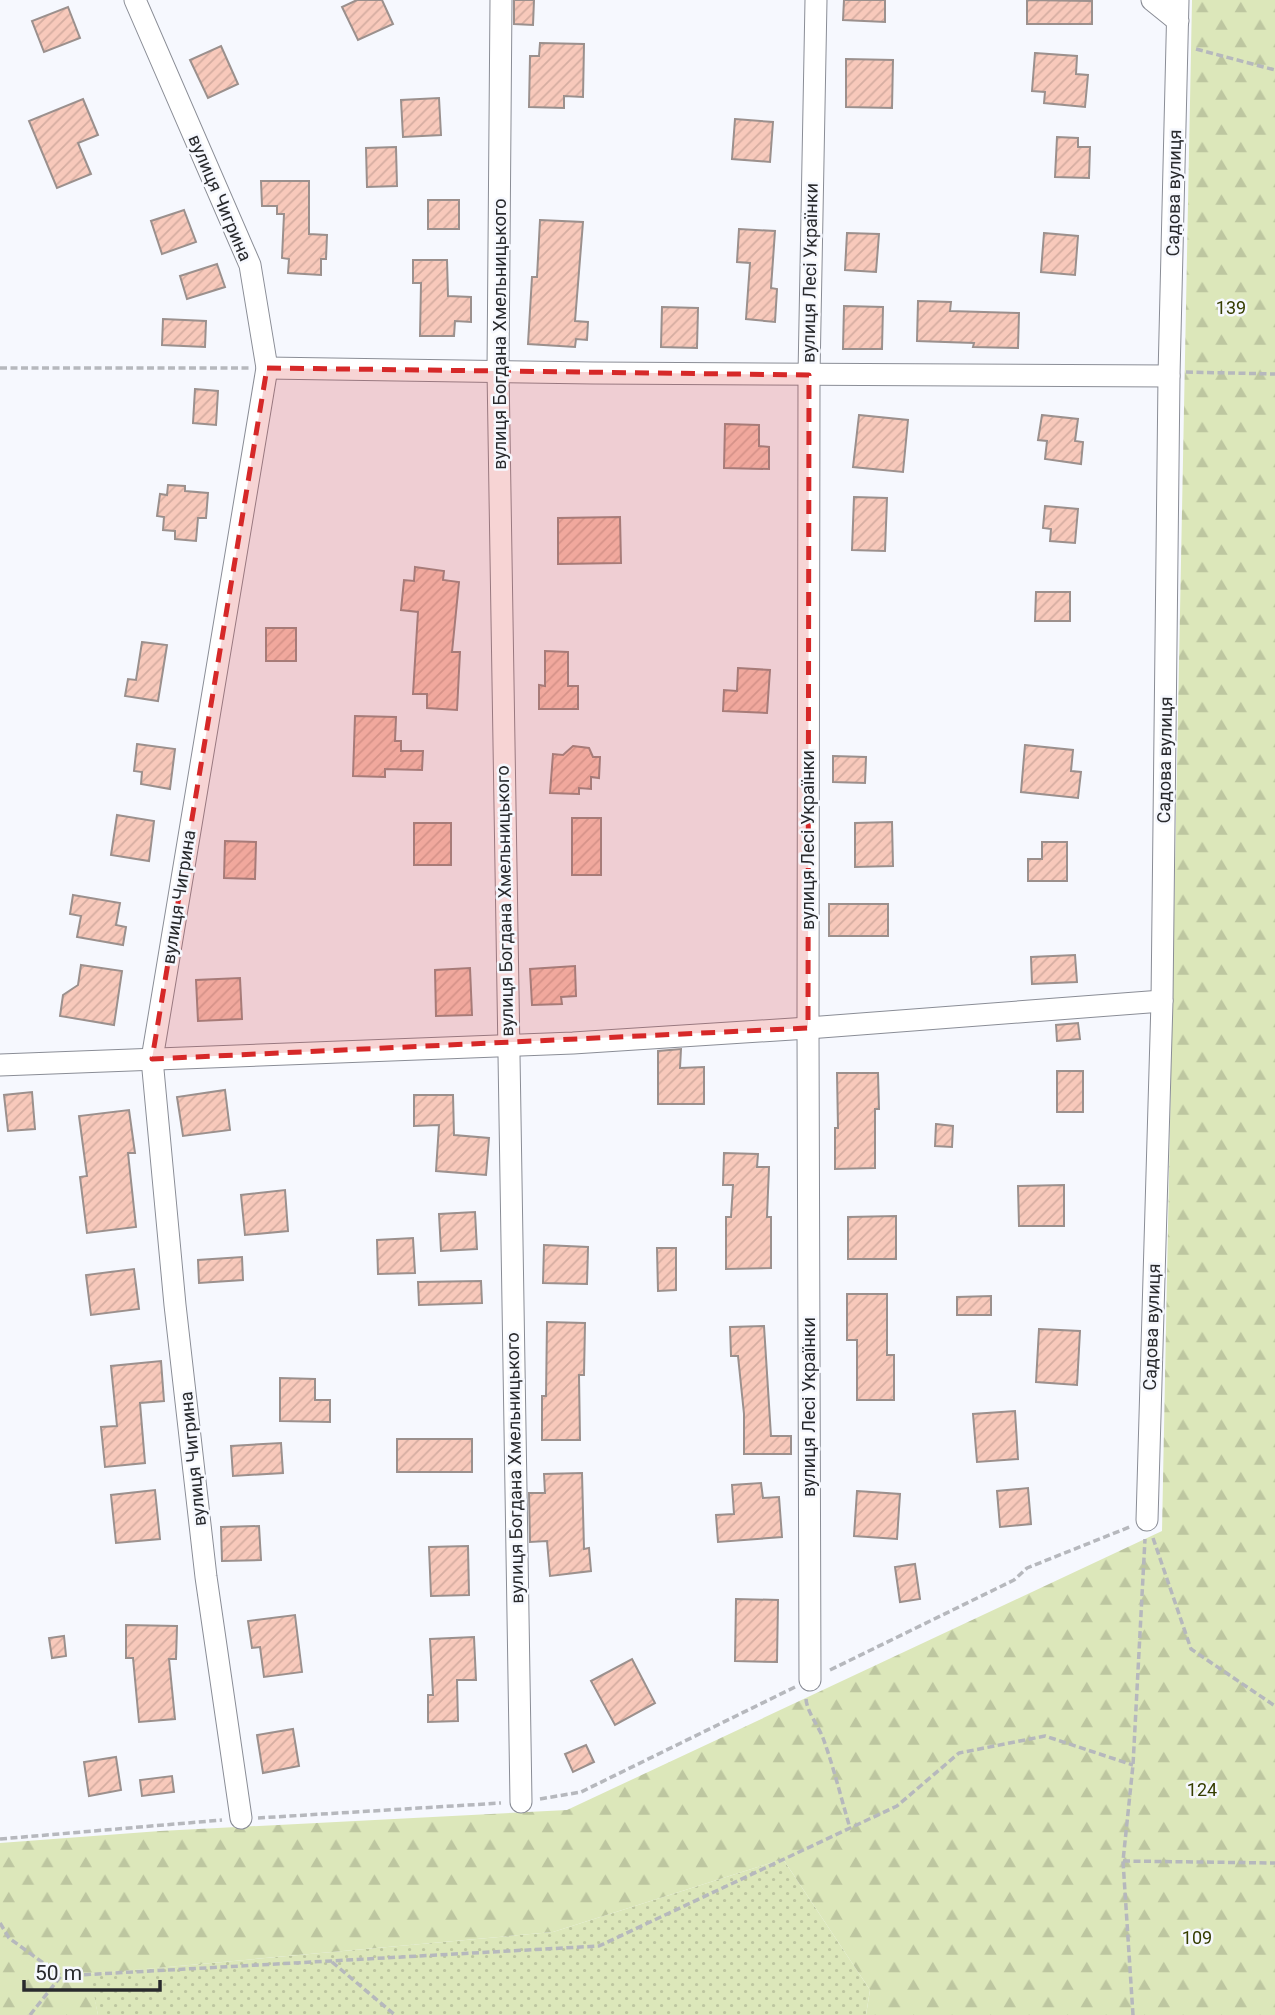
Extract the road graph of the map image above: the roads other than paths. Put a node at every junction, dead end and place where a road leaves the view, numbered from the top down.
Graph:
1 (135, 0) edge
2 (501, 0) edge
3 (816, 0) edge
4 (1152, 0) edge
5 (1178, 11) edge
6 (267, 368) junction
7 (498, 370) junction
8 (808, 375) junction
9 (1169, 376) junction
10 (1162, 1001) junction
11 (807, 1028) junction
12 (508, 1045) junction
13 (152, 1059) junction
14 (0, 1065) edge
15 (1147, 1520) road end
16 (810, 1680) road end
17 (521, 1802) road end
18 (242, 1818) road end

1 - 6 street, вулиця Чигрина
2 - 7 street, вулиця Богдана Хмельницького
3 - 8 street, вулиця Лесі Українки
4 - 5 street
5 - 9 street, Садова вулиця
6 - 7 street
6 - 13 street, вулиця Чигрина
7 - 8 street
7 - 12 street, вулиця Богдана Хмельницького
8 - 9 street
8 - 11 street, вулиця Лесі Українки
9 - 10 street, Садова вулиця
10 - 11 street
10 - 15 street, Садова вулиця
11 - 12 street
11 - 16 street, вулиця Лесі Українки
12 - 13 street
12 - 17 street, вулиця Богдана Хмельницького
13 - 14 street
13 - 18 street, вулиця Чигрина

